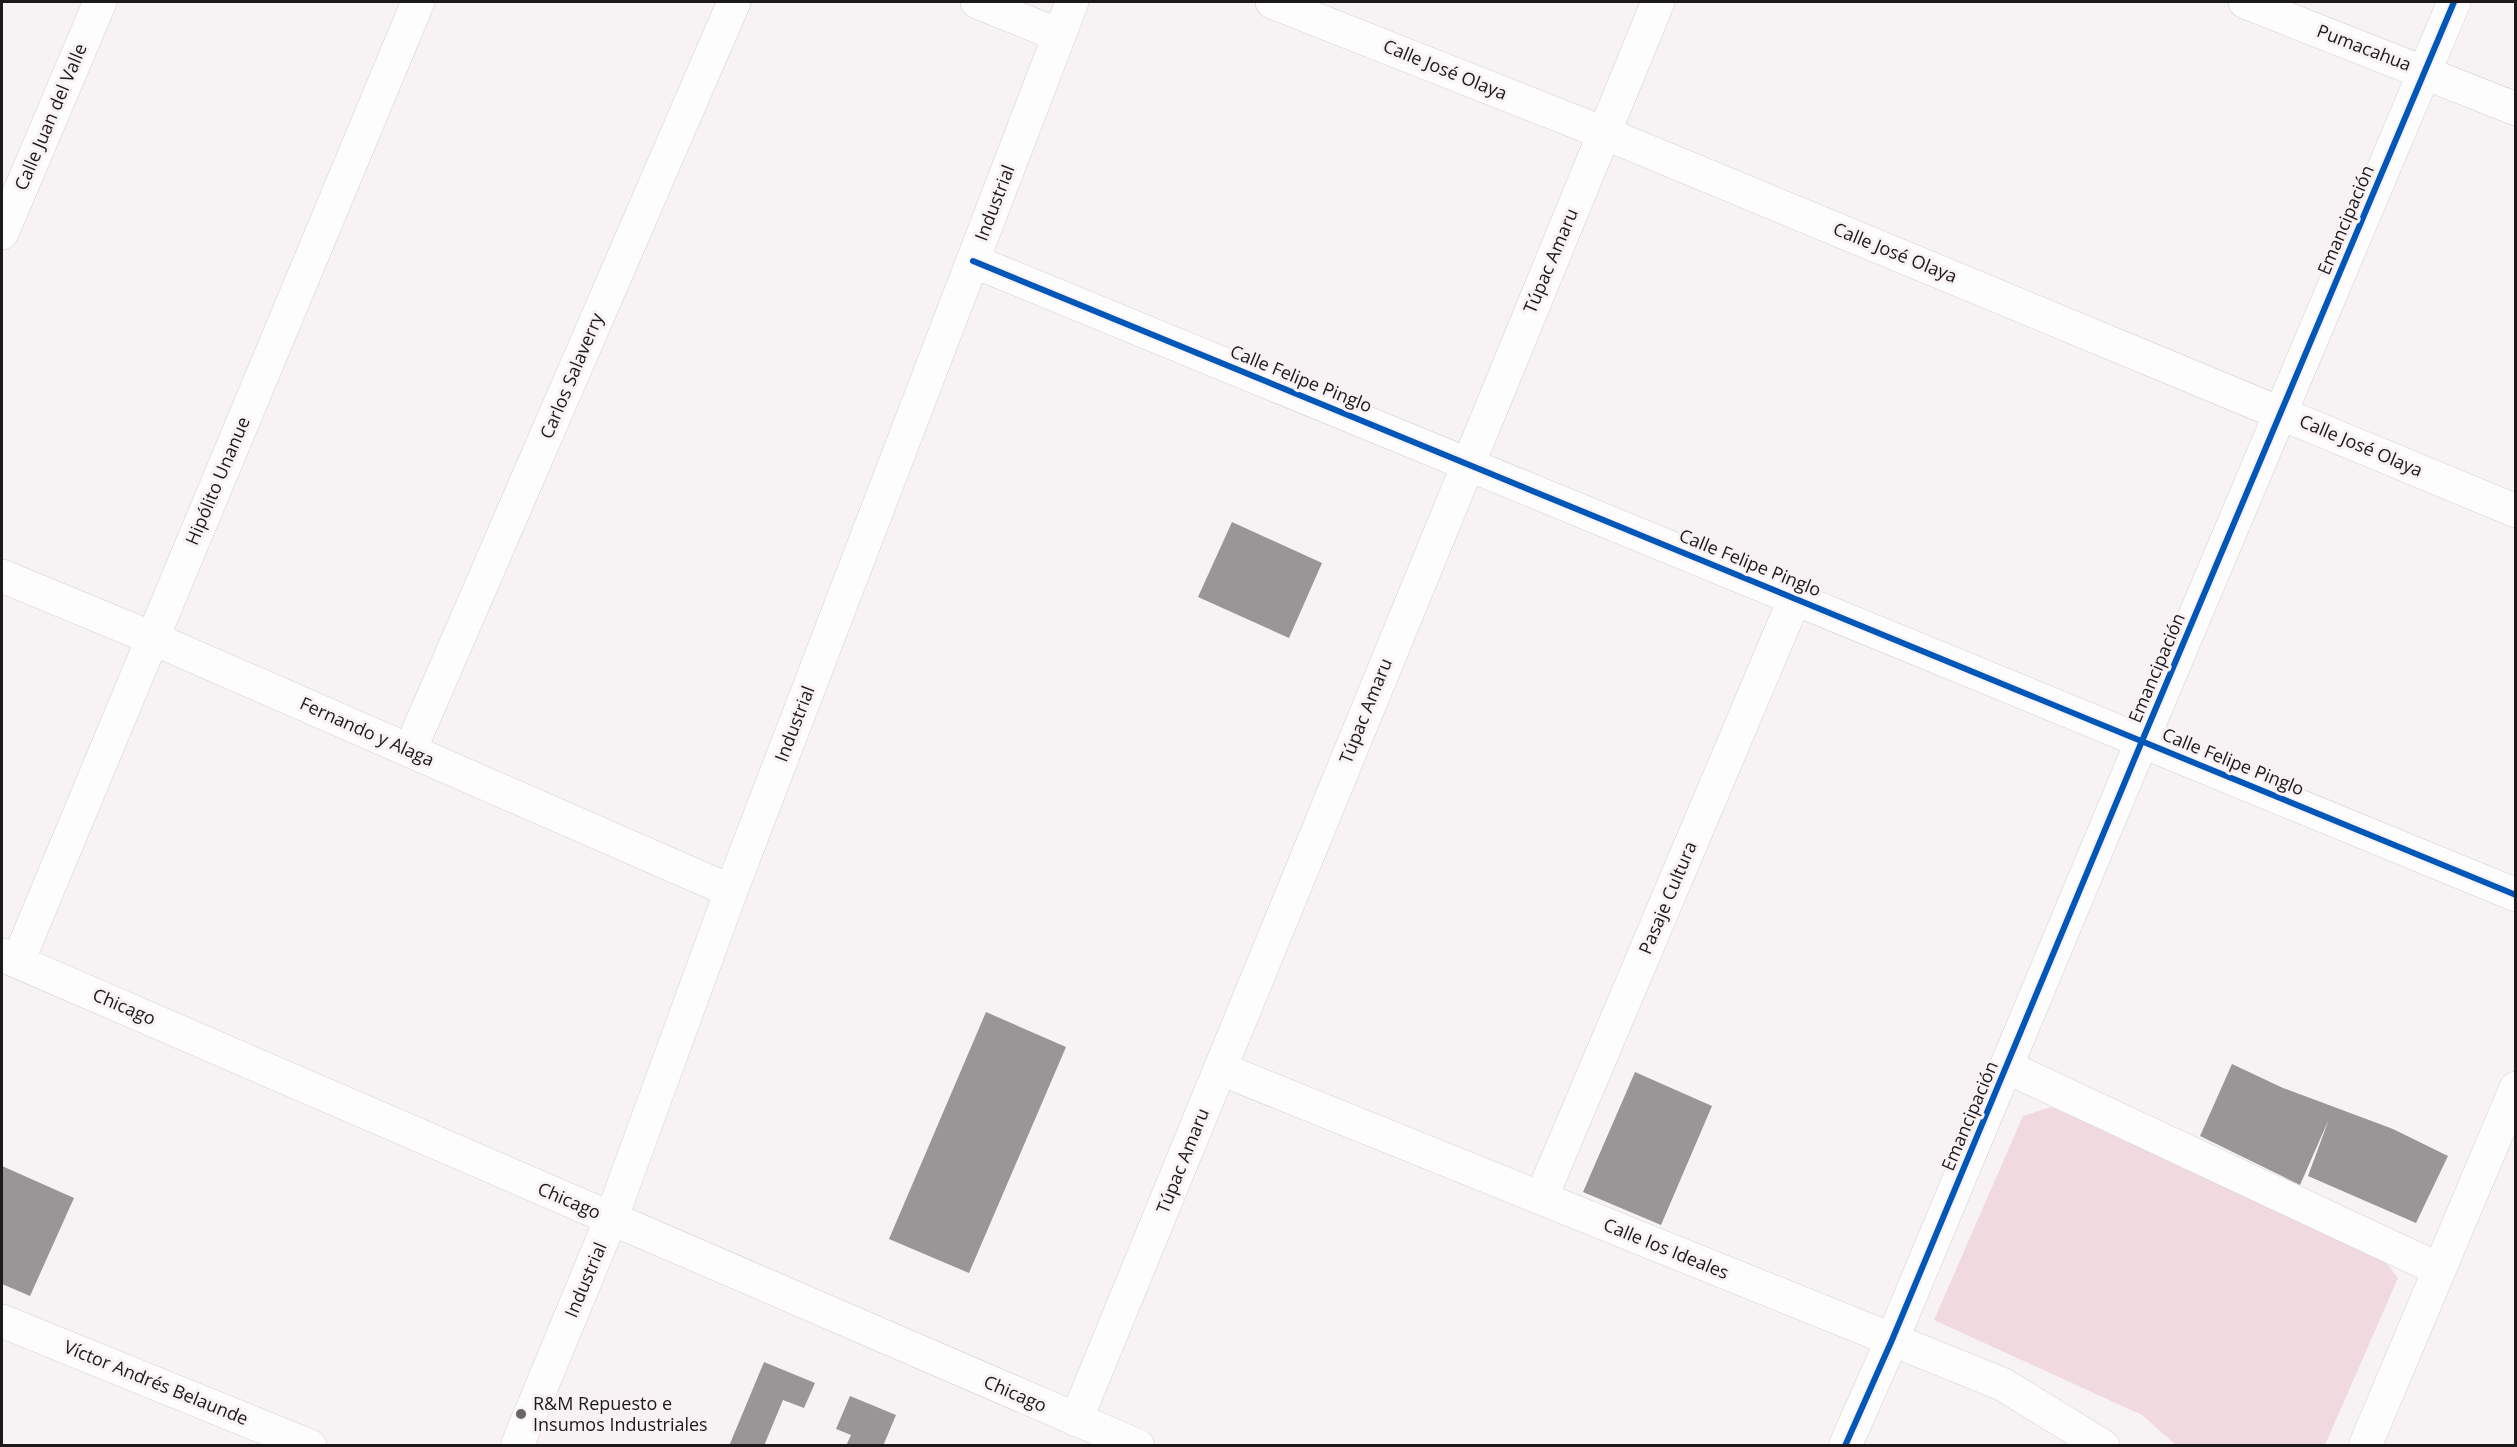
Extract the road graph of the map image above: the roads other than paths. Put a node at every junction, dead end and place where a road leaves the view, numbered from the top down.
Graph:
1 (100, 2) edge
2 (418, 2) edge
3 (734, 2) edge
4 (977, 2) edge
5 (1072, 2) edge
6 (1272, 2) edge
7 (1658, 2) edge
8 (2245, 2) edge
9 (2454, 2) edge
10 (1059, 35) junction
11 (2425, 72) junction
12 (2516, 109) edge
13 (1604, 133) junction
14 (2, 233) edge
15 (973, 261) junction
16 (2282, 412) junction
17 (1467, 463) junction
18 (2516, 511) edge
19 (2, 576) edge
20 (1795, 598) junction
21 (153, 638) junction
22 (2142, 741) junction
23 (410, 750) junction
24 (731, 891) junction
25 (2516, 894) edge
26 (10, 958) edge
27 (2007, 1067) junction
28 (1221, 1069) junction
29 (2516, 1088) edge
30 (1541, 1198) junction
31 (611, 1219) junction
32 (2438, 1269) junction
33 (2, 1321) edge
34 (1892, 1340) junction
35 (1076, 1420) junction
36 (310, 1446) edge
37 (517, 1446) edge
38 (1138, 1446) edge
39 (1845, 1446) edge
40 (2103, 1446) edge
41 (2365, 1446) edge

1 - 14 street, Calle Juan del Valle
2 - 21 street, Hipólito Unanue
3 - 23 street, Carlos Salaverry
4 - 10 street
5 - 10 street, Industrial
6 - 13 street, Calle José Olaya
7 - 13 street, Túpac Amaru
8 - 11 street, Pumacahua
9 - 11 street, Emancipación
10 - 15 street, Industrial
11 - 12 street, Pumacahua
11 - 16 street, Emancipación
13 - 16 street, Calle José Olaya
13 - 17 street, Túpac Amaru
15 - 17 street, Calle Felipe Pinglo
15 - 24 street, Industrial
16 - 18 street, Calle José Olaya
16 - 22 street, Emancipación
17 - 20 street, Calle Felipe Pinglo
17 - 28 street, Túpac Amaru
19 - 21 street, Fernando y Alaga
20 - 22 street, Calle Felipe Pinglo
20 - 30 street, Pasaje Cultura
21 - 23 street, Fernando y Alaga
21 - 26 street, Hipólito Unanue
22 - 25 street, Calle Felipe Pinglo
22 - 27 street, Emancipación
23 - 24 street, Fernando y Alaga
24 - 31 street, Industrial
26 - 31 street, Chicago
27 - 32 street
27 - 34 street, Emancipación
28 - 30 street, Calle los Ideales
28 - 35 street, Túpac Amaru
29 - 32 street
30 - 34 street, Calle los Ideales
31 - 35 street, Chicago
31 - 37 street, Industrial
32 - 41 street
33 - 36 street, Víctor Andrés Belaunde
34 - 39 street, Emancipación
34 - 40 street, Calle los Ideales
35 - 38 street, Chicago

